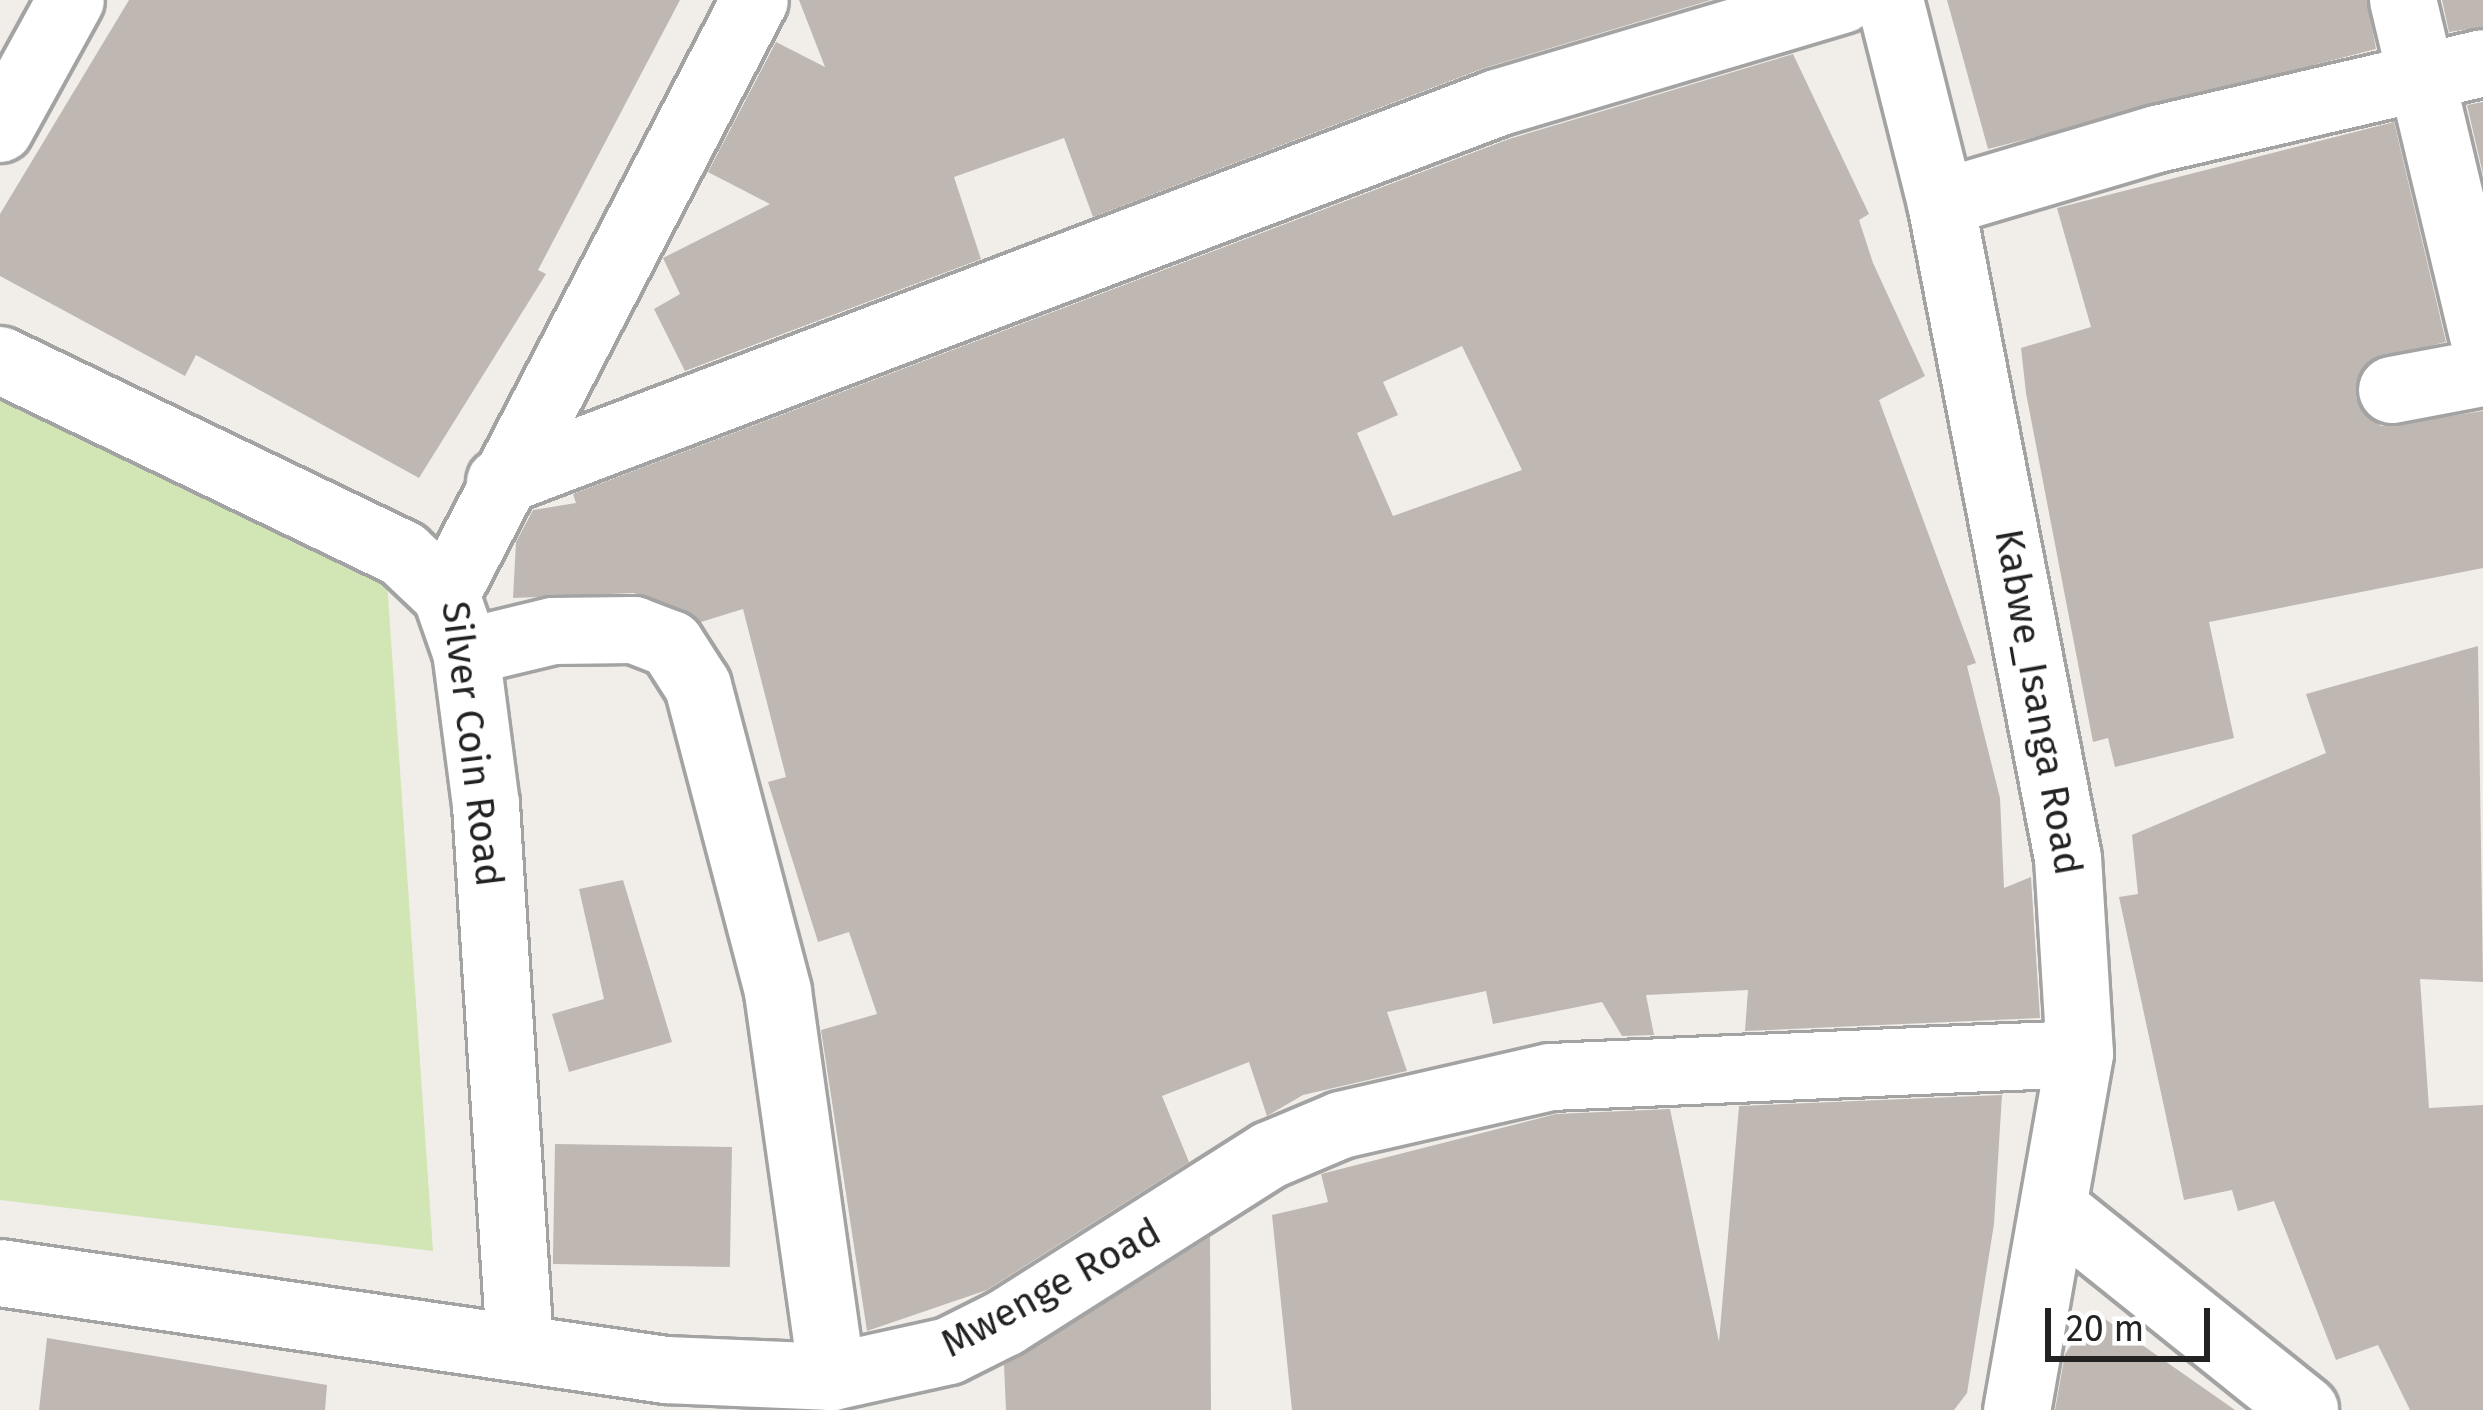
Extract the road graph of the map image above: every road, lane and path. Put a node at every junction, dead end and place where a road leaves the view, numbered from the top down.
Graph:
1 (71, 0) edge
2 (755, 0) edge
3 (1842, 0) edge
4 (1890, 0) edge
5 (2403, 0) edge
6 (2483, 63) edge
7 (2418, 74) junction
8 (0, 129) edge
9 (1941, 203) junction
10 (2483, 335) edge
11 (0, 360) edge
12 (2483, 374) edge
13 (2392, 390) dead end
14 (500, 482) junction
15 (456, 623) junction
16 (2080, 1054) junction
17 (2057, 1211) junction
18 (0, 1273) edge
19 (520, 1346) junction
20 (832, 1378) junction
21 (661, 1390) edge
22 (2017, 1410) edge
23 (2305, 1410) edge

1 - 8 street
2 - 14 street, Silver Coin Road
3 - 14 street
4 - 9 street, Kabwe_Isanga Road
5 - 7 street
6 - 7 street
7 - 9 street
7 - 10 street
9 - 16 street, Kabwe_Isanga Road
11 - 15 street
12 - 13 street
14 - 15 street, Silver Coin Road
15 - 19 street, Silver Coin Road
15 - 20 street
16 - 17 street, Kabwe_Isanga Road
16 - 20 street, Mwenge Road
17 - 22 street, Kabwe_Isanga Road
17 - 23 street
18 - 19 street, Mwenge Road
19 - 21 street, Mwenge Road
20 - 21 street, Mwenge Road

